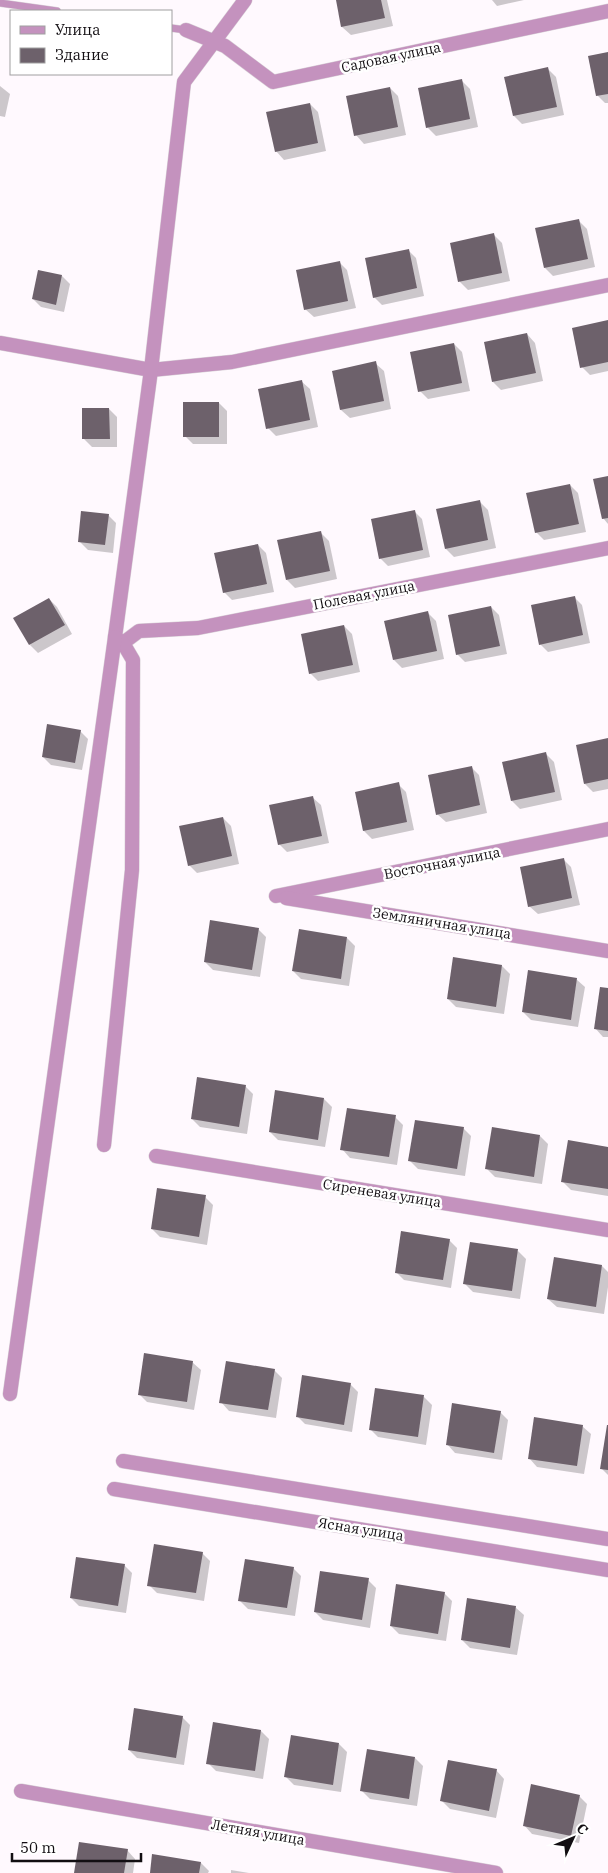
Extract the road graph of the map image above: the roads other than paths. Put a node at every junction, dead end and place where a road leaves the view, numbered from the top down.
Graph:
1 (245, 0) edge
2 (0, 3) edge
3 (50, 10) edge
4 (608, 11) edge
5 (172, 28) edge
6 (186, 30) joint
7 (213, 41) junction
8 (608, 285) edge
9 (0, 342) edge
10 (151, 370) junction
11 (608, 548) edge
12 (119, 640) junction
13 (608, 829) edge
14 (276, 896) joint
15 (608, 951) edge
16 (104, 1145) dead end
17 (156, 1156) dead end
18 (608, 1230) edge
19 (10, 1394) dead end
20 (123, 1460) dead end
21 (114, 1489) dead end
22 (608, 1538) edge
23 (608, 1570) edge
24 (21, 1791) dead end
25 (496, 1873) edge

1 - 7 street
2 - 3 lane
4 - 7 street, Садовая улица
5 - 6 lane
6 - 7 street, Садовая улица
7 - 10 street
8 - 10 street
9 - 10 street
10 - 12 street
11 - 12 street, Полевая улица
12 - 16 street
12 - 19 street
13 - 14 street, Восточная улица
14 - 15 street, Земляничная улица
17 - 18 street, Сиреневая улица
20 - 22 street
21 - 23 street, Ясная улица
24 - 25 street, Летняя улица

